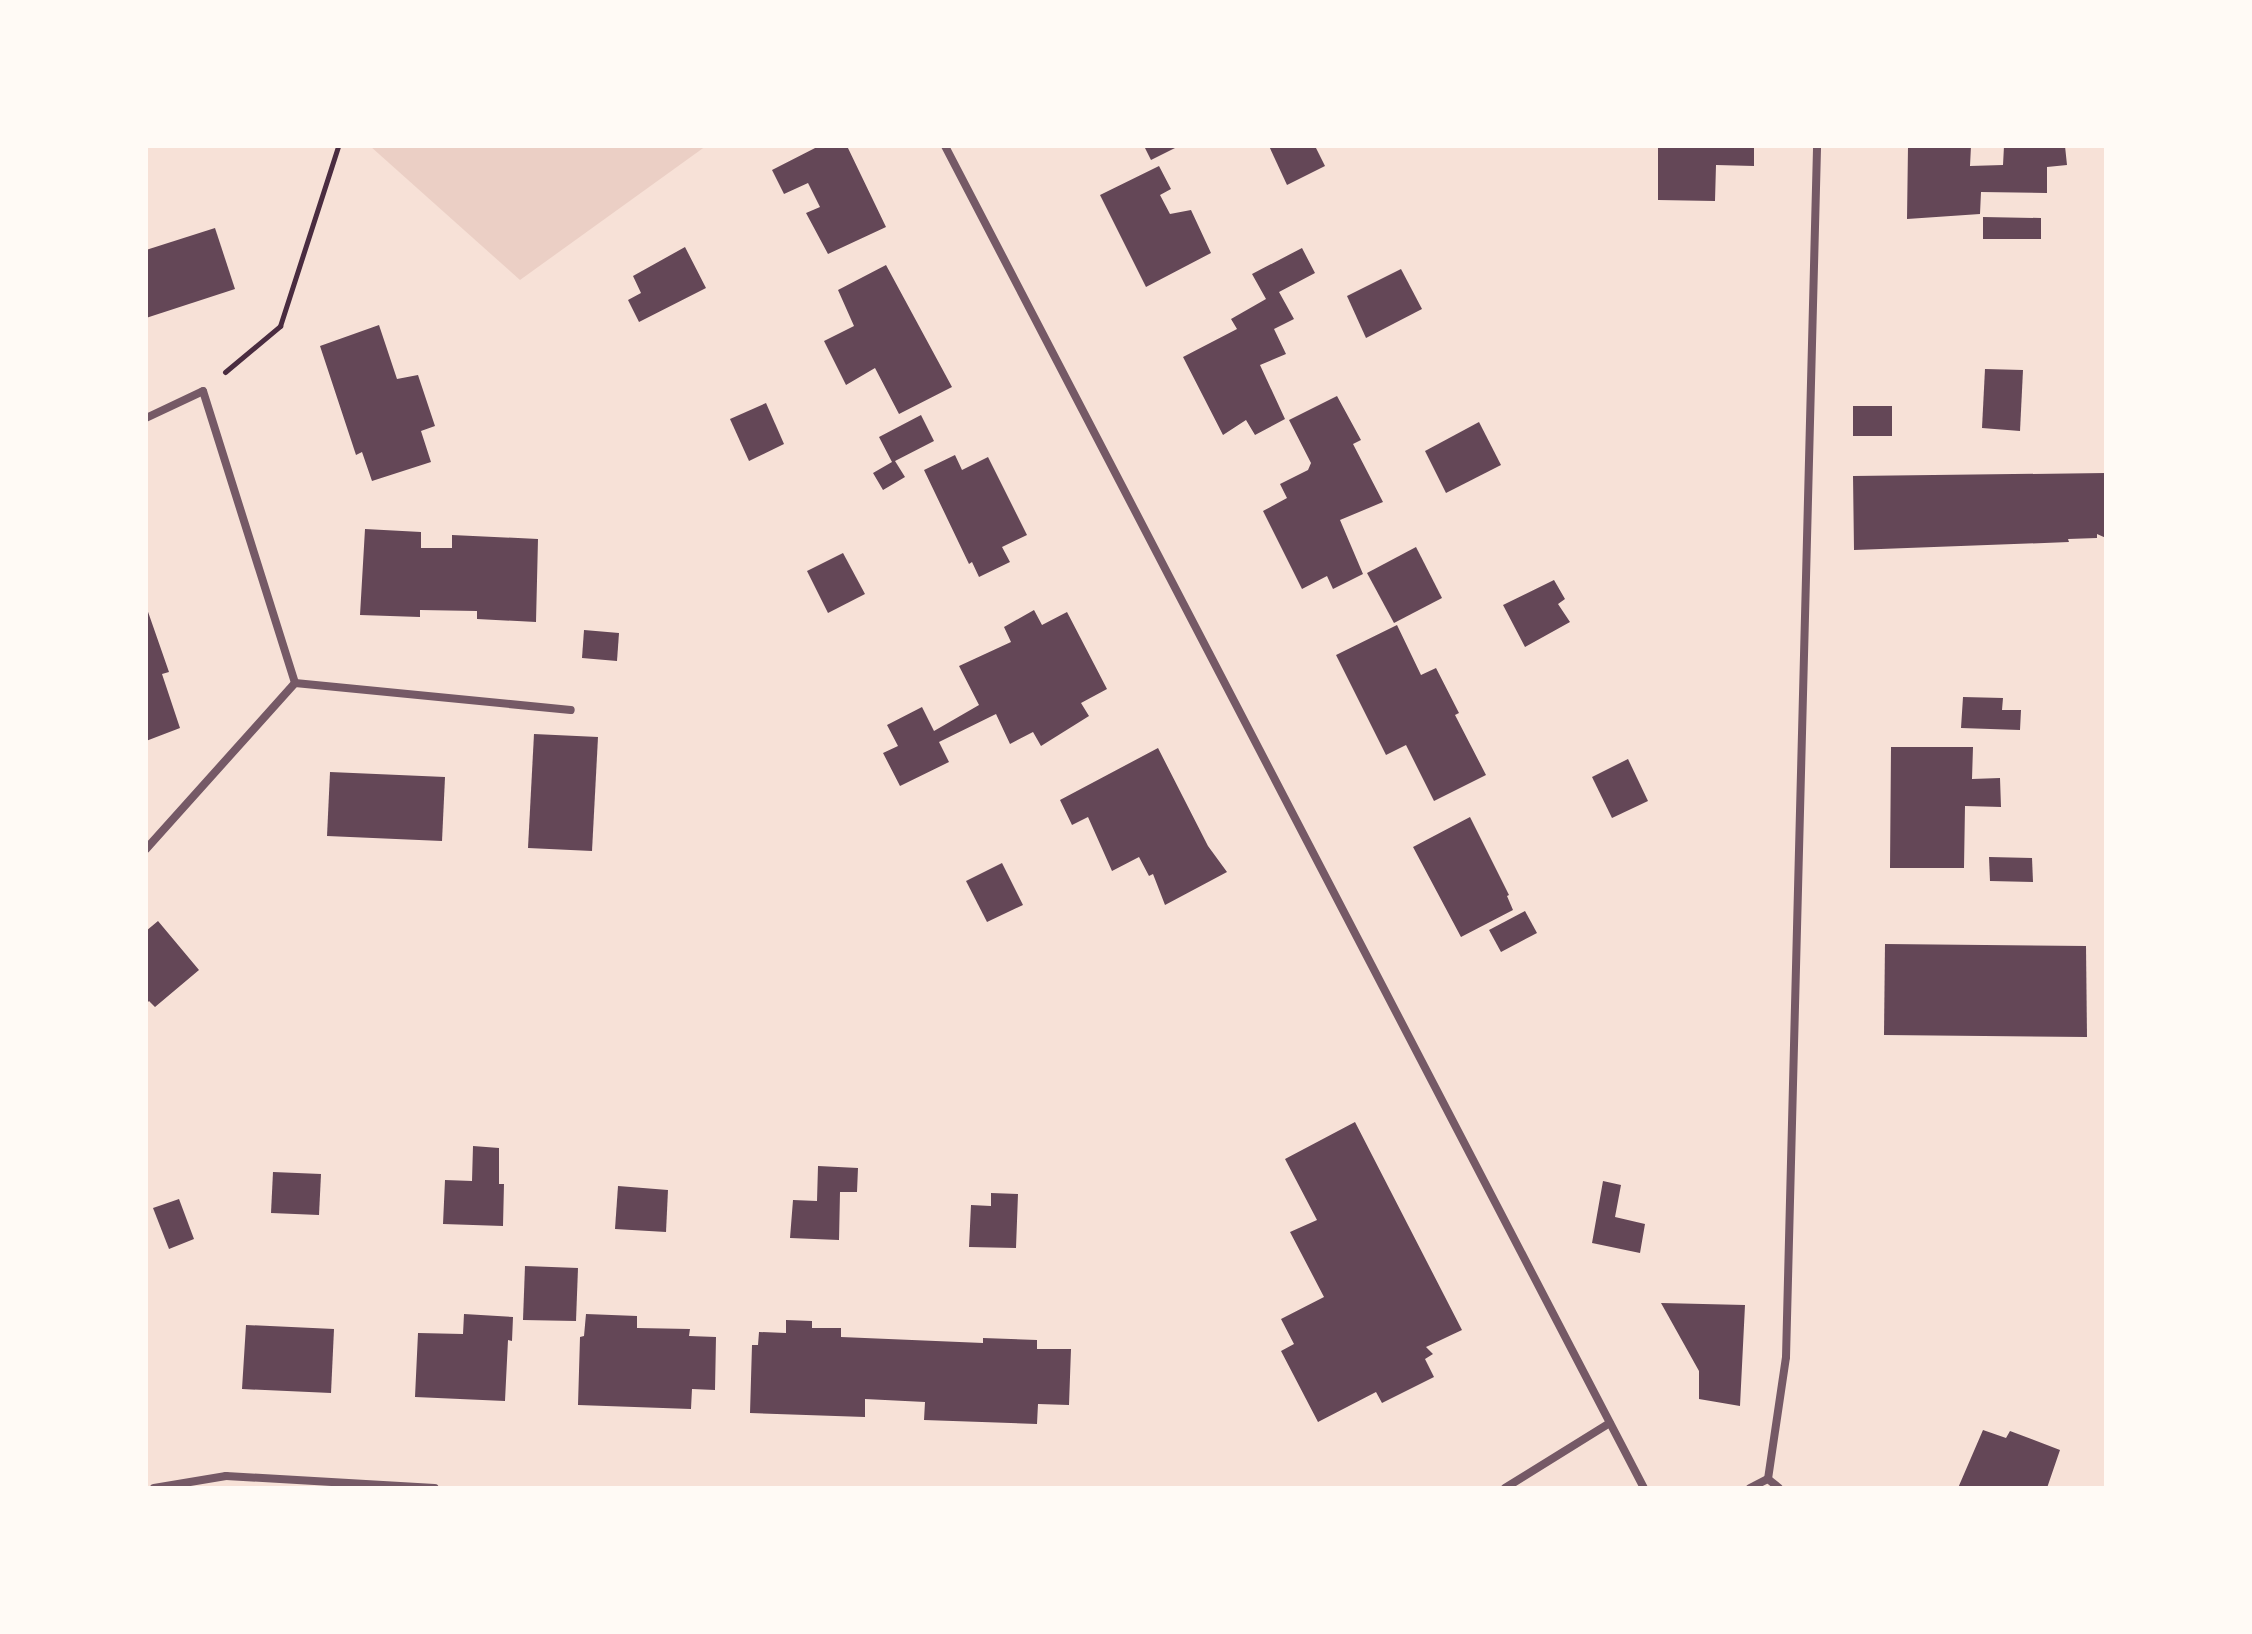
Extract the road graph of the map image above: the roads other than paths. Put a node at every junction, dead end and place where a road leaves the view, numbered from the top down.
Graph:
1 (945, 146) edge
2 (1817, 146) edge
3 (146, 418) edge
4 (295, 683) junction
5 (571, 710) dead end
6 (146, 849) edge
7 (1610, 1423) junction
8 (1768, 1479) junction
9 (154, 1488) edge
10 (435, 1488) edge
11 (1505, 1488) edge
12 (1644, 1488) edge
13 (1750, 1488) edge
14 (1779, 1488) edge

1 - 7 street
2 - 8 street
3 - 4 street
4 - 5 street
4 - 6 street
7 - 11 street
7 - 12 street
8 - 13 street
8 - 14 street
9 - 10 street

